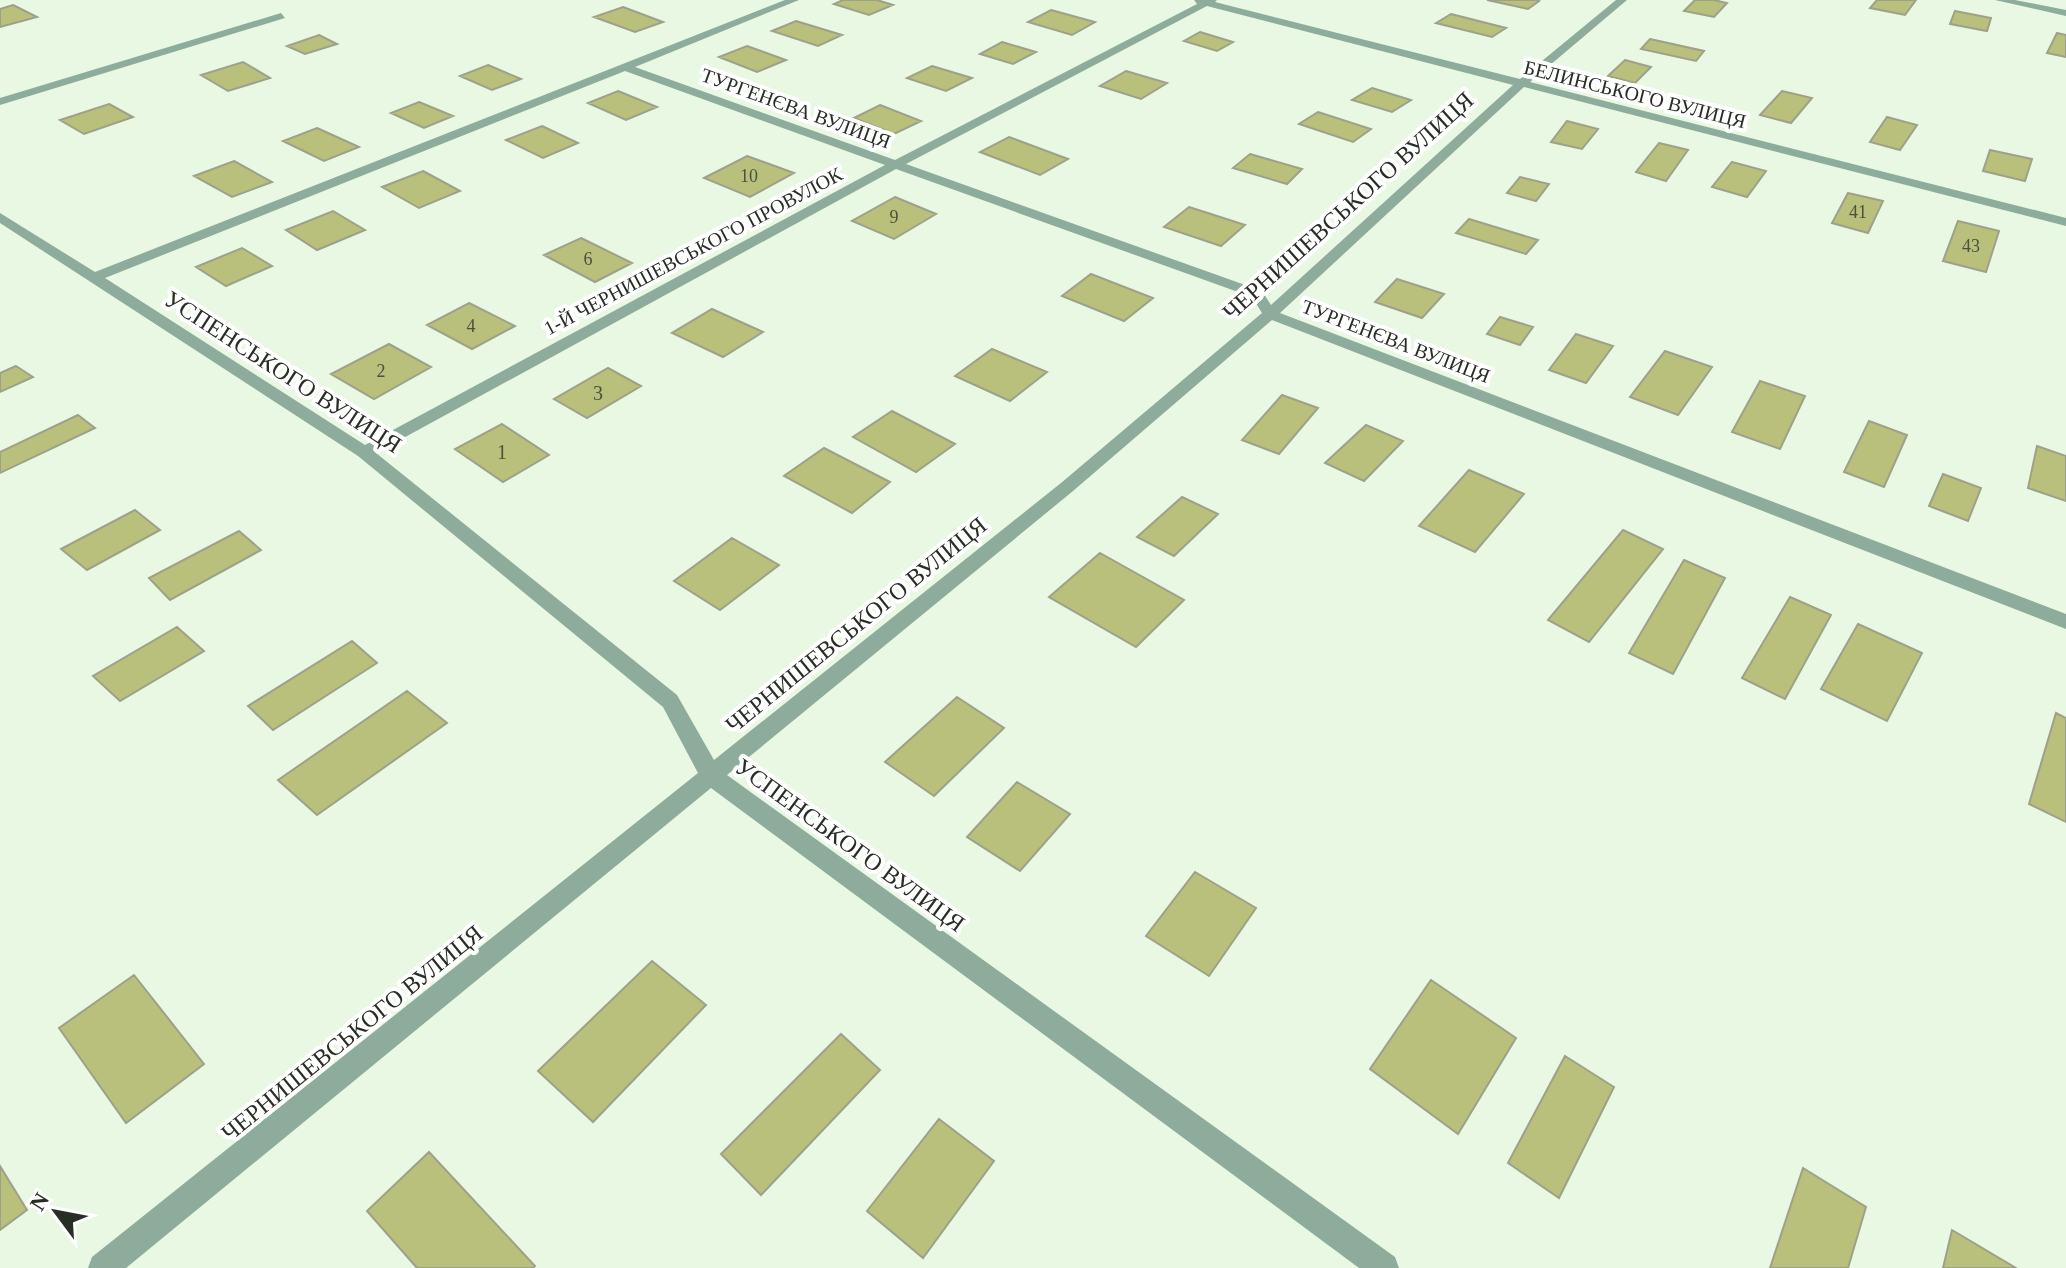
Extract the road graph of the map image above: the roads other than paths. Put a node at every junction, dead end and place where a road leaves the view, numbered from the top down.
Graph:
1 (794, 0) edge
2 (1622, 0) edge
3 (2000, 0) edge
4 (1205, 1) edge
5 (2066, 13) edge
6 (281, 16) dead end
7 (625, 67) junction
8 (1521, 84) junction
9 (0, 102) edge
10 (894, 165) junction
11 (0, 217) edge
12 (2066, 222) edge
13 (93, 278) junction
14 (1270, 314) junction
15 (364, 452) junction
16 (2066, 622) edge
17 (711, 776) junction
18 (103, 1268) edge
19 (1384, 1268) edge

1 - 7 street
2 - 8 street, ЧЕРНИШЕВСЬКОГО ВУЛИЦЯ
3 - 5 street
4 - 8 street, БЕЛИНСЬКОГО ВУЛИЦЯ
4 - 10 street, 1-Й ЧЕРНИШЕВСЬКОГО ПРОВУЛОК
6 - 9 street
7 - 10 street, ТУРГЕНЄВА ВУЛИЦЯ
7 - 13 street
8 - 12 street, БЕЛИНСЬКОГО ВУЛИЦЯ
8 - 14 street, ЧЕРНИШЕВСЬКОГО ВУЛИЦЯ
10 - 14 street, ТУРГЕНЄВА ВУЛИЦЯ
10 - 15 street, 1-Й ЧЕРНИШЕВСЬКОГО ПРОВУЛОК
11 - 13 street, УСПЕНСЬКОГО ВУЛИЦЯ
13 - 15 street, УСПЕНСЬКОГО ВУЛИЦЯ
14 - 16 street, ТУРГЕНЄВА ВУЛИЦЯ
14 - 17 street, ЧЕРНИШЕВСЬКОГО ВУЛИЦЯ
15 - 17 street, УСПЕНСЬКОГО ВУЛИЦЯ
17 - 18 street, ЧЕРНИШЕВСЬКОГО ВУЛИЦЯ
17 - 19 street, УСПЕНСЬКОГО ВУЛИЦЯ

